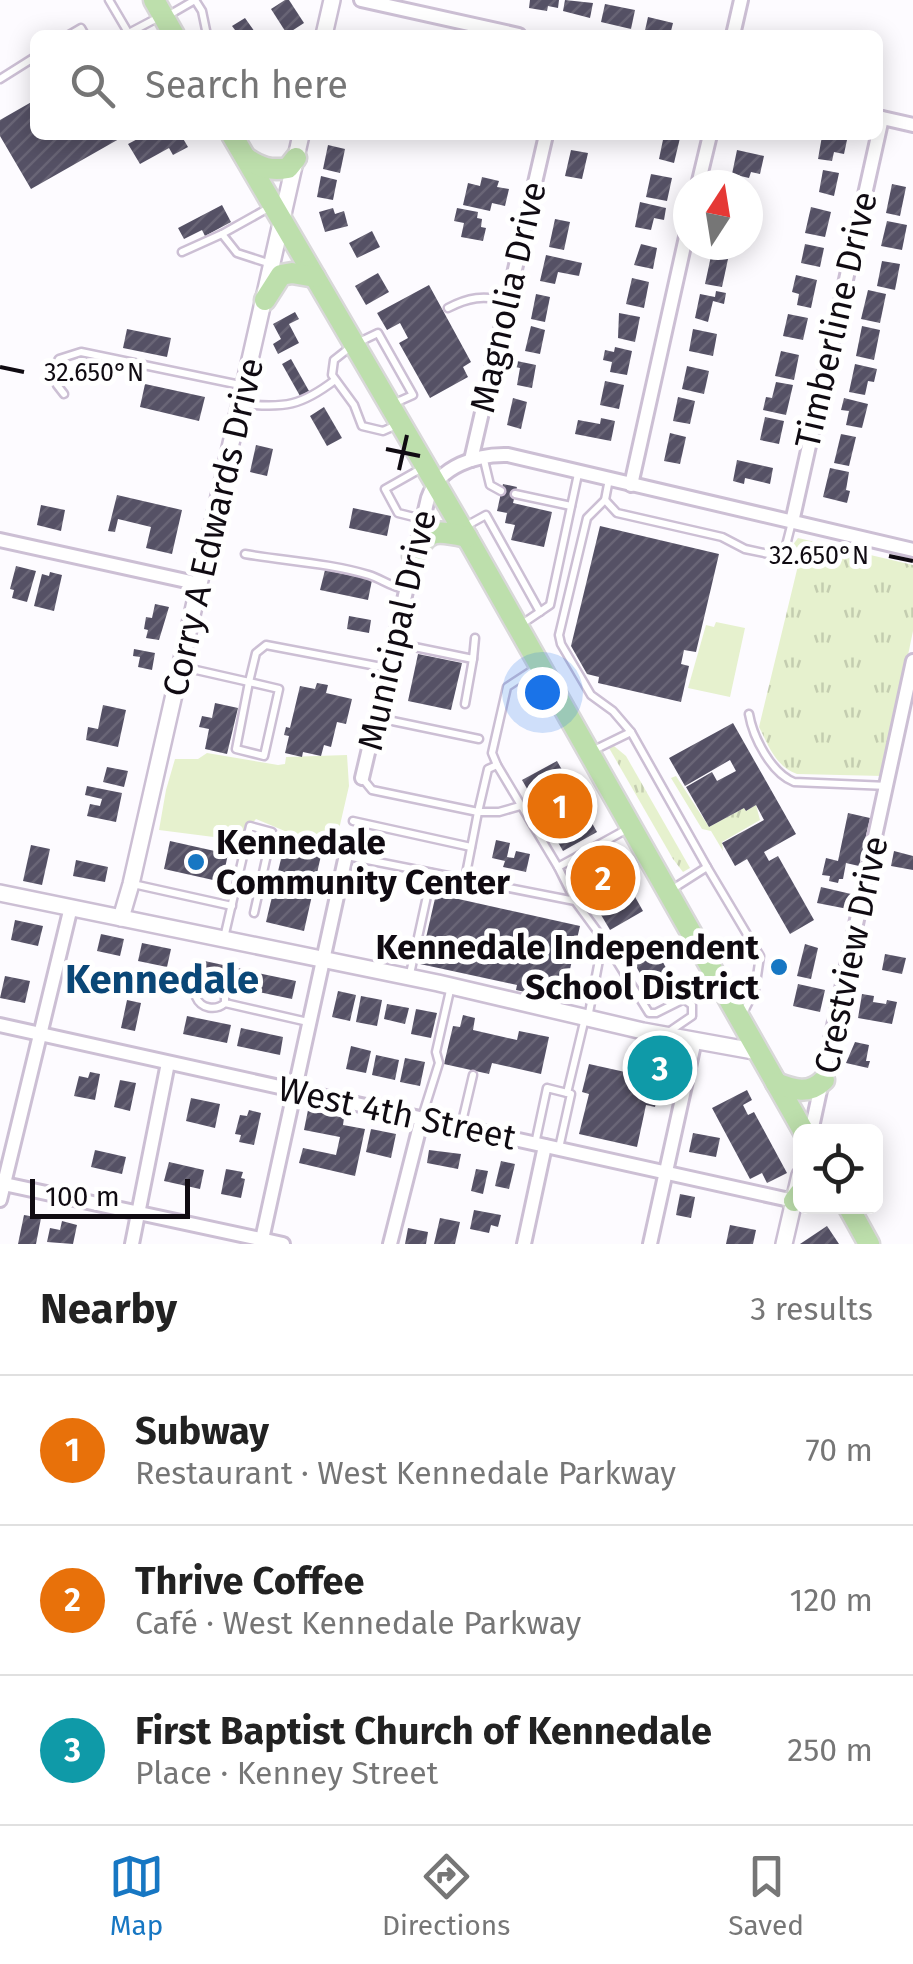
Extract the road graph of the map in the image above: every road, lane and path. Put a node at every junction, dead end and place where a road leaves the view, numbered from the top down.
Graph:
1 (109, 0) edge
2 (195, 0) edge
3 (332, 0) edge
4 (361, 0) edge
5 (741, 0) edge
6 (163, 17) edge
7 (126, 30) edge
8 (136, 30) edge
9 (206, 30) edge
10 (325, 30) edge
11 (496, 30) edge
12 (735, 30) edge
13 (30, 59) edge
14 (0, 78) edge
15 (883, 119) edge
16 (913, 125) edge
17 (235, 140) edge
18 (300, 140) edge
19 (545, 140) edge
20 (709, 140) edge
21 (875, 140) edge
22 (246, 158) junction
23 (296, 158) junction
24 (702, 170) edge
25 (277, 213) junction
26 (222, 234) junction
27 (182, 252) dead end
28 (681, 260) edge
29 (272, 265) junction
30 (314, 278) junction
31 (265, 300) junction
32 (507, 302) junction
33 (448, 308) dead end
34 (353, 345) junction
35 (335, 380) junction
36 (246, 386) junction
37 (64, 394) dead end
38 (242, 404) junction
39 (394, 415) junction
40 (477, 458) junction
41 (579, 471) junction
42 (430, 475) junction
43 (609, 479) junction
44 (631, 484) junction
45 (502, 491) dead end
46 (515, 494) dead end
47 (605, 500) junction
48 (571, 506) junction
49 (423, 519) junction
50 (792, 522) junction
51 (464, 533) junction
52 (0, 540) edge
53 (913, 550) edge
54 (245, 554) dead end
55 (413, 556) junction
56 (200, 584) junction
57 (406, 589) junction
58 (540, 612) junction
59 (517, 627) junction
60 (475, 638) dead end
61 (394, 642) junction
62 (473, 660) junction
63 (913, 661) edge
64 (182, 666) junction
65 (539, 666) junction
66 (388, 669) junction
67 (249, 682) junction
68 (465, 704) dead end
69 (749, 714) dead end
70 (377, 717) junction
71 (632, 732) junction
72 (479, 740) dead end
73 (588, 753) junction
74 (497, 765) junction
75 (362, 778) joint
76 (888, 786) junction
77 (520, 806) junction
78 (478, 812) junction
79 (353, 821) dead end
80 (630, 827) junction
81 (471, 847) junction
82 (346, 855) joint
83 (558, 867) junction
84 (707, 867) junction
85 (432, 873) junction
86 (464, 880) junction
87 (132, 884) junction
88 (667, 892) junction
89 (0, 893) edge
90 (575, 901) junction
91 (232, 906) junction
92 (71, 908) junction
93 (254, 913) dead end
94 (121, 918) junction
95 (224, 939) junction
96 (603, 939) junction
97 (324, 960) junction
98 (410, 977) junction
99 (452, 986) junction
100 (226, 1003) junction
101 (587, 1018) junction
102 (740, 1019) junction
103 (310, 1022) junction
104 (0, 1025) edge
105 (38, 1034) junction
106 (665, 1034) junction
107 (695, 1040) junction
108 (759, 1052) junction
109 (168, 1063) junction
110 (473, 1075) dead end
111 (824, 1080) junction
112 (776, 1083) junction
113 (294, 1090) junction
114 (567, 1093) junction
115 (422, 1118) junction
116 (803, 1124) edge
117 (810, 1124) edge
118 (461, 1127) junction
119 (546, 1146) junction
120 (666, 1173) junction
121 (2, 1183) edge
122 (793, 1196) edge
123 (0, 1200) edge
124 (793, 1211) edge
125 (139, 1212) junction
126 (852, 1214) edge
127 (262, 1242) edge
128 (132, 1244) edge
129 (283, 1244) edge
130 (390, 1244) edge
131 (524, 1244) edge
132 (650, 1244) edge
133 (784, 1244) edge
134 (869, 1244) edge

1 - 7 lane
2 - 6 lane
2 - 9 lane
3 - 10 street
4 - 11 street
5 - 12 street
6 - 8 lane
13 - 14 lane
15 - 16 street
17 - 22 main road
18 - 23 street, Corry A Edwards Drive
19 - 32 street, Magnolia Drive
20 - 24 street
21 - 50 street, Timberline Drive
22 - 23 main road
22 - 25 main road
23 - 25 street, Corry A Edwards Drive
25 - 26 lane
25 - 29 street, Corry A Edwards Drive
25 - 30 main road
26 - 27 lane
26 - 29 lane
28 - 44 street
29 - 31 street, Corry A Edwards Drive
30 - 31 main road
30 - 34 main road
31 - 36 street, Corry A Edwards Drive
32 - 33 lane
32 - 40 street, Magnolia Drive
34 - 35 lane
34 - 39 main road
35 - 38 lane
35 - 39 lane
36 - 37 lane
36 - 38 street, Corry A Edwards Drive
38 - 56 street, Corry A Edwards Drive
39 - 42 main road
40 - 41 street
40 - 42 street
40 - 45 lane
41 - 43 street
41 - 48 lane
42 - 49 street, Municipal Drive
42 - 49 lane
42 - 51 main road
43 - 44 street
43 - 47 lane
44 - 50 street
46 - 48 lane
47 - 50 lane
47 - 71 lane
48 - 58 lane
49 - 55 street, Municipal Drive
50 - 53 street
51 - 55 main road
51 - 58 lane
51 - 59 main road
52 - 56 street
54 - 57 lane
55 - 57 street, Municipal Drive
56 - 64 street, Corry A Edwards Drive
57 - 61 street, Municipal Drive
58 - 59 lane
59 - 65 main road
60 - 62 lane
61 - 62 lane
61 - 66 street, Municipal Drive
62 - 68 lane
63 - 76 street, Crestview Drive
64 - 67 lane
64 - 87 street, Corry A Edwards Drive
65 - 73 main road
65 - 74 lane
66 - 67 lane
66 - 70 street, Municipal Drive
67 - 67 lane
69 - 76 lane
70 - 72 lane
70 - 75 street, Municipal Drive
71 - 73 lane
71 - 84 lane
73 - 80 main road
74 - 77 lane
74 - 78 lane
75 - 78 lane
76 - 111 street, Crestview Drive
77 - 78 lane
77 - 83 lane
78 - 81 lane
79 - 81 lane
80 - 83 lane
80 - 88 main road
81 - 86 lane
82 - 85 lane
82 - 97 street
83 - 90 lane
84 - 88 lane
84 - 102 lane
85 - 86 lane
85 - 98 lane
86 - 90 lane
87 - 91 lane
87 - 94 street, Corry A Edwards Drive
88 - 102 main road
89 - 92 street
90 - 96 lane
91 - 93 lane
91 - 95 lane
92 - 94 street
92 - 105 street
94 - 95 street
95 - 97 street
96 - 101 lane
96 - 106 lane
97 - 98 street
97 - 103 street
98 - 99 street
99 - 101 street
99 - 115 lane
100 - 100 lane
100 - 103 lane
101 - 106 street
101 - 114 lane
102 - 108 main road
103 - 113 street
104 - 105 street, West 4th Street
105 - 109 street, West 4th Street
105 - 121 street
106 - 107 street
107 - 108 street
107 - 120 street
108 - 112 main road
109 - 113 street, West 4th Street
109 - 125 street
110 - 118 lane
111 - 112 main road
111 - 117 street, Crestview Drive
112 - 116 main road
113 - 115 street, West 4th Street
113 - 127 street
114 - 119 lane
114 - 119 lane
115 - 118 street, West 4th Street
115 - 130 street
118 - 119 street, West 4th Street
119 - 120 street, West 4th Street
119 - 131 street
120 - 122 street, West 4th Street
120 - 132 street
121 - 123 street
121 - 125 street
124 - 133 street
125 - 127 street
125 - 128 street
126 - 134 main road
127 - 129 street

